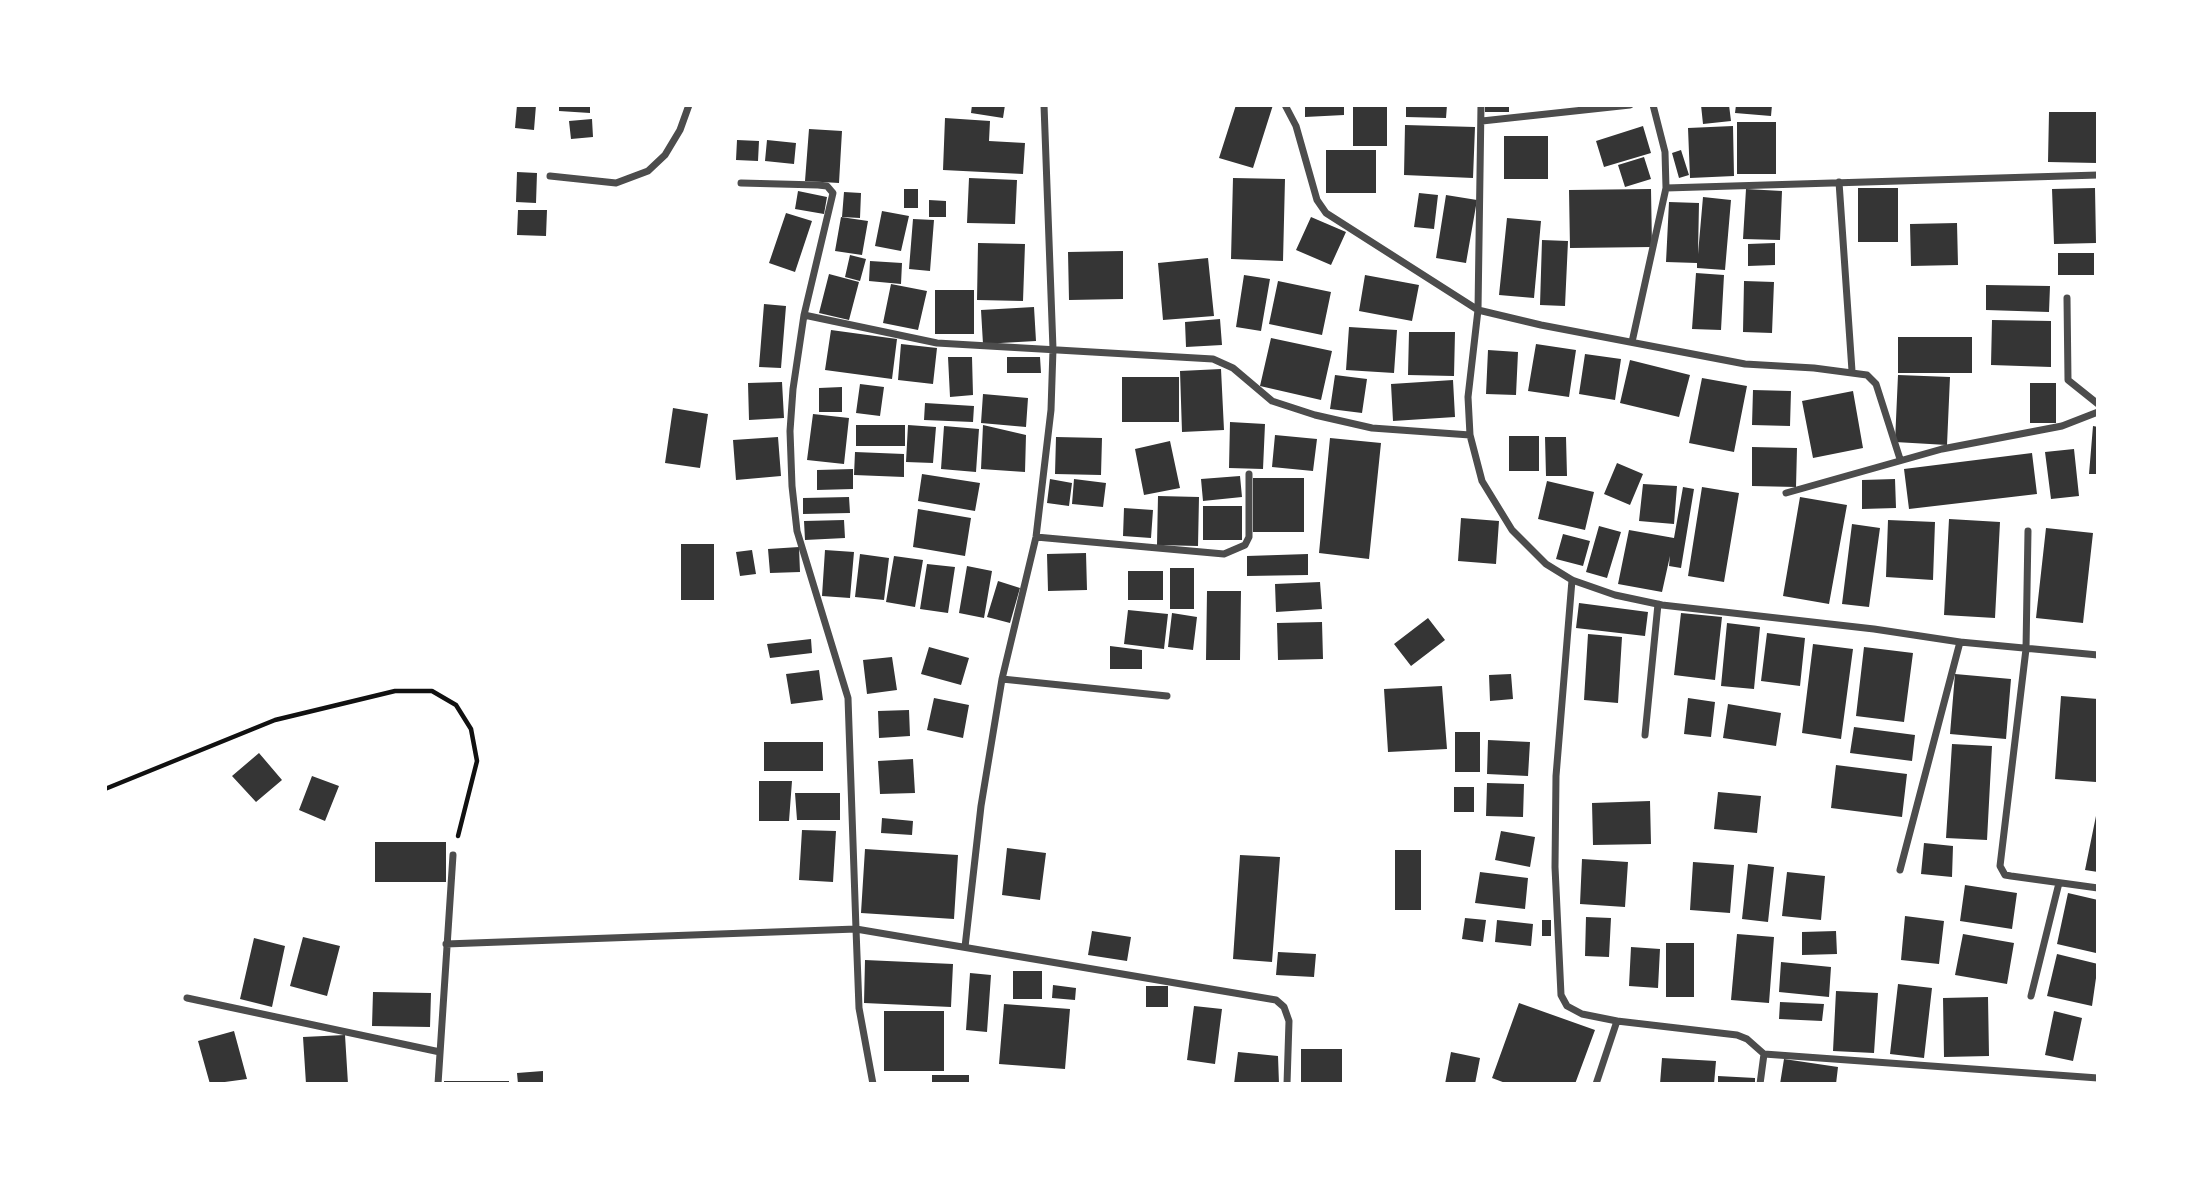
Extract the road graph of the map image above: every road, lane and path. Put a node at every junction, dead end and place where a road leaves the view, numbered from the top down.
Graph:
1 (689, 105) edge
2 (1044, 105) edge
3 (1285, 105) edge
4 (1481, 105) edge
5 (1630, 105) edge
6 (1653, 105) edge
7 (1482, 121) junction
8 (2098, 175) edge
9 (550, 176) dead end
10 (1839, 182) junction
11 (741, 183) dead end
12 (1666, 188) junction
13 (2067, 298) dead end
14 (1478, 310) junction
15 (804, 315) junction
16 (1632, 342) junction
17 (1053, 349) junction
18 (1852, 371) junction
19 (2098, 404) edge
20 (2098, 412) edge
21 (1470, 435) junction
22 (1900, 459) junction
23 (1249, 474) dead end
24 (1786, 493) dead end
25 (2028, 531) dead end
26 (1036, 537) junction
27 (1572, 580) junction
28 (1658, 604) junction
29 (1960, 642) junction
30 (2026, 649) junction
31 (2098, 655) edge
32 (1002, 679) junction
33 (1167, 696) dead end
34 (1645, 735) dead end
35 (105, 789) edge
36 (453, 855) joint
37 (1900, 870) dead end
38 (2059, 883) junction
39 (2098, 888) edge
40 (856, 929) junction
41 (446, 944) junction
42 (965, 947) junction
43 (2031, 996) dead end
44 (187, 998) dead end
45 (1617, 1021) junction
46 (440, 1052) junction
47 (1764, 1054) junction
48 (2098, 1078) edge
49 (439, 1084) edge
50 (873, 1084) edge
51 (1287, 1084) edge
52 (1596, 1084) edge
53 (1760, 1084) edge

1 - 9 street
2 - 17 street
3 - 14 street
4 - 7 street
5 - 7 street
6 - 12 street
7 - 14 street
8 - 10 street
10 - 12 street
10 - 18 street
11 - 15 street
12 - 16 street
13 - 19 street
14 - 16 street
14 - 21 street
15 - 17 street
15 - 40 street
16 - 18 street
17 - 21 street
17 - 26 street
18 - 22 street
20 - 22 street
21 - 27 street
22 - 24 street
23 - 26 street
25 - 30 street
26 - 32 street
27 - 28 street
27 - 45 street
28 - 29 street
28 - 34 street
29 - 30 street
29 - 37 street
30 - 31 street
30 - 38 street
32 - 33 street
32 - 42 street
35 - 36 path
36 - 41 street
38 - 39 street
38 - 43 street
40 - 41 street
40 - 42 street
40 - 50 street
41 - 46 street
42 - 51 street
44 - 46 street
45 - 47 street
45 - 52 street
46 - 49 street
47 - 48 street
47 - 53 street

